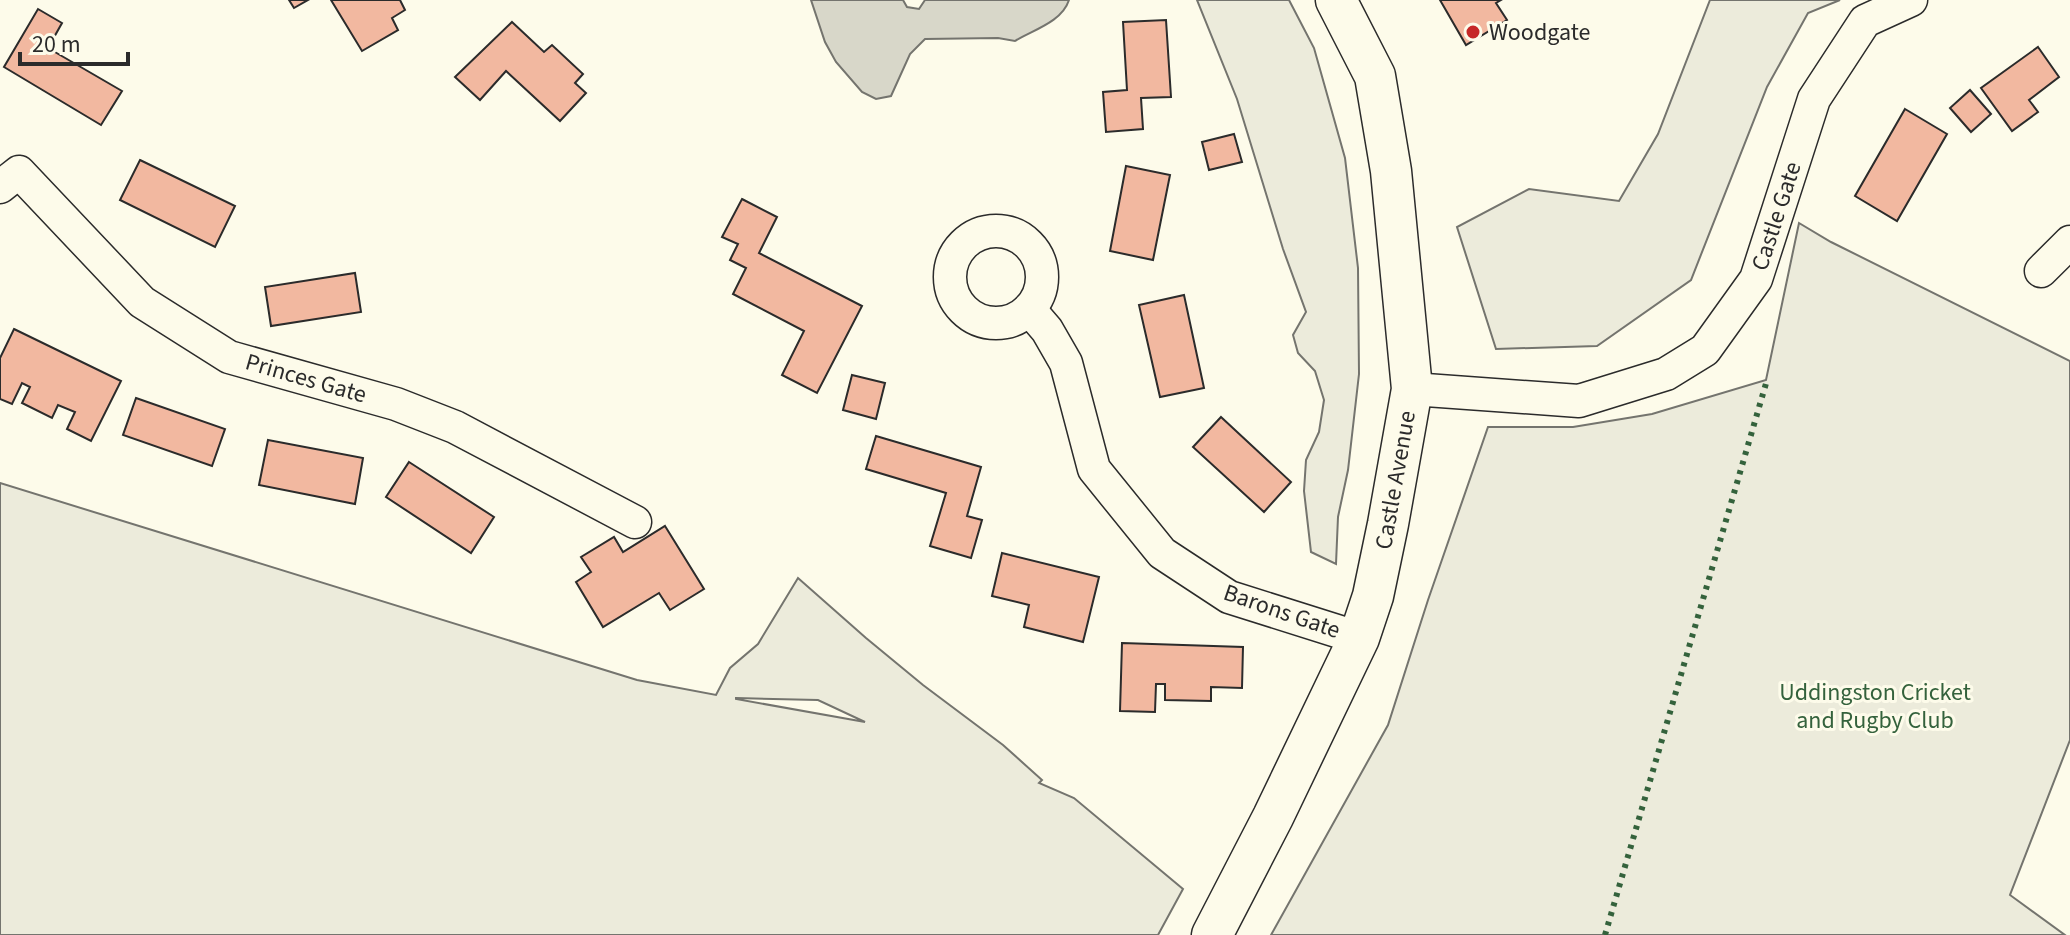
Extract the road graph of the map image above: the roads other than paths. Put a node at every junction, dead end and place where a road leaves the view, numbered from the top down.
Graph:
1 (1336, 0) edge
2 (1911, 0) edge
3 (6, 172) edge
4 (2070, 242) edge
5 (2041, 271) dead end
6 (1029, 309) dead end
7 (1412, 389) junction
8 (635, 522) dead end
9 (1359, 638) junction
10 (1212, 935) edge

1 - 7 street, Castle Avenue
2 - 7 street, Castle Gate
3 - 8 street, Princes Gate
4 - 5 street
6 - 9 street, Barons Gate
7 - 9 street, Castle Avenue
9 - 10 street, Castle Avenue

